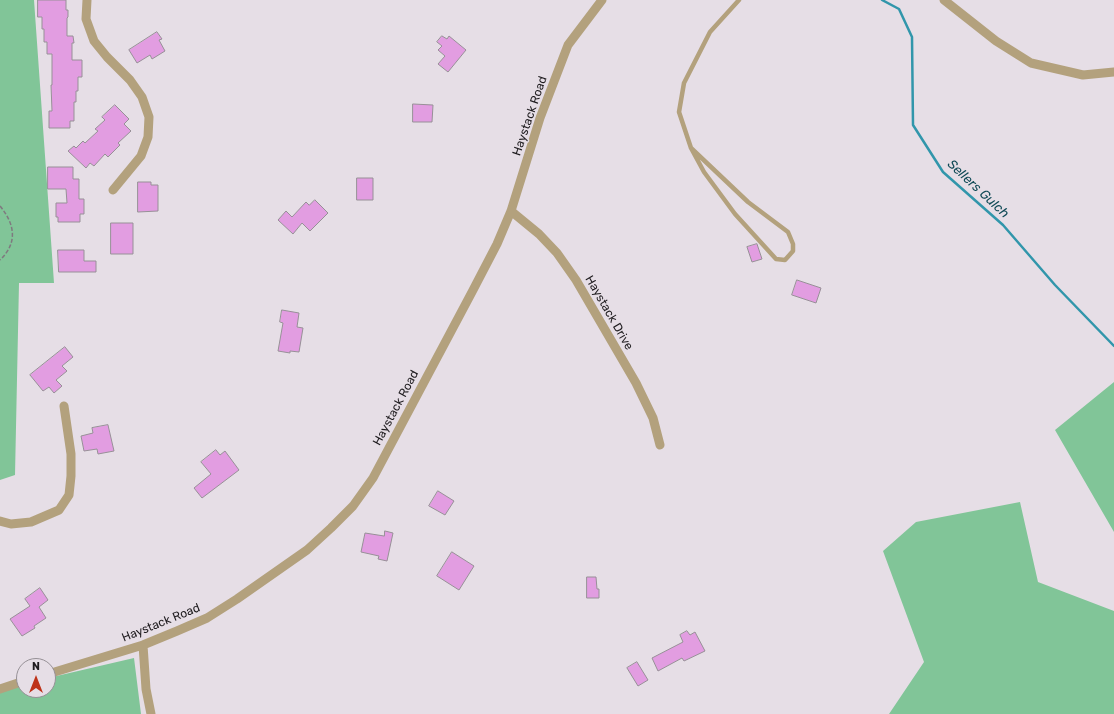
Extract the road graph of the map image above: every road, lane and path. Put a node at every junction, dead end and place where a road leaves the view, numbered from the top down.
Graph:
1 (87, 0) edge
2 (602, 0) edge
3 (739, 0) edge
4 (944, 0) edge
5 (1114, 72) edge
6 (691, 148) junction
7 (113, 190) dead end
8 (0, 206) edge
9 (511, 211) junction
10 (0, 260) edge
11 (64, 406) dead end
12 (660, 445) dead end
13 (0, 521) edge
14 (143, 645) junction
15 (56, 672) edge
16 (16, 684) edge
17 (0, 689) edge
18 (151, 714) edge

1 - 7 street
2 - 9 street, Haystack Road
3 - 6 lane
4 - 5 street
6 - 6 lane
8 - 10 path
9 - 12 street, Haystack Drive
9 - 14 street, Haystack Road
11 - 13 street
14 - 15 street, Haystack Road
14 - 18 street
16 - 17 street

